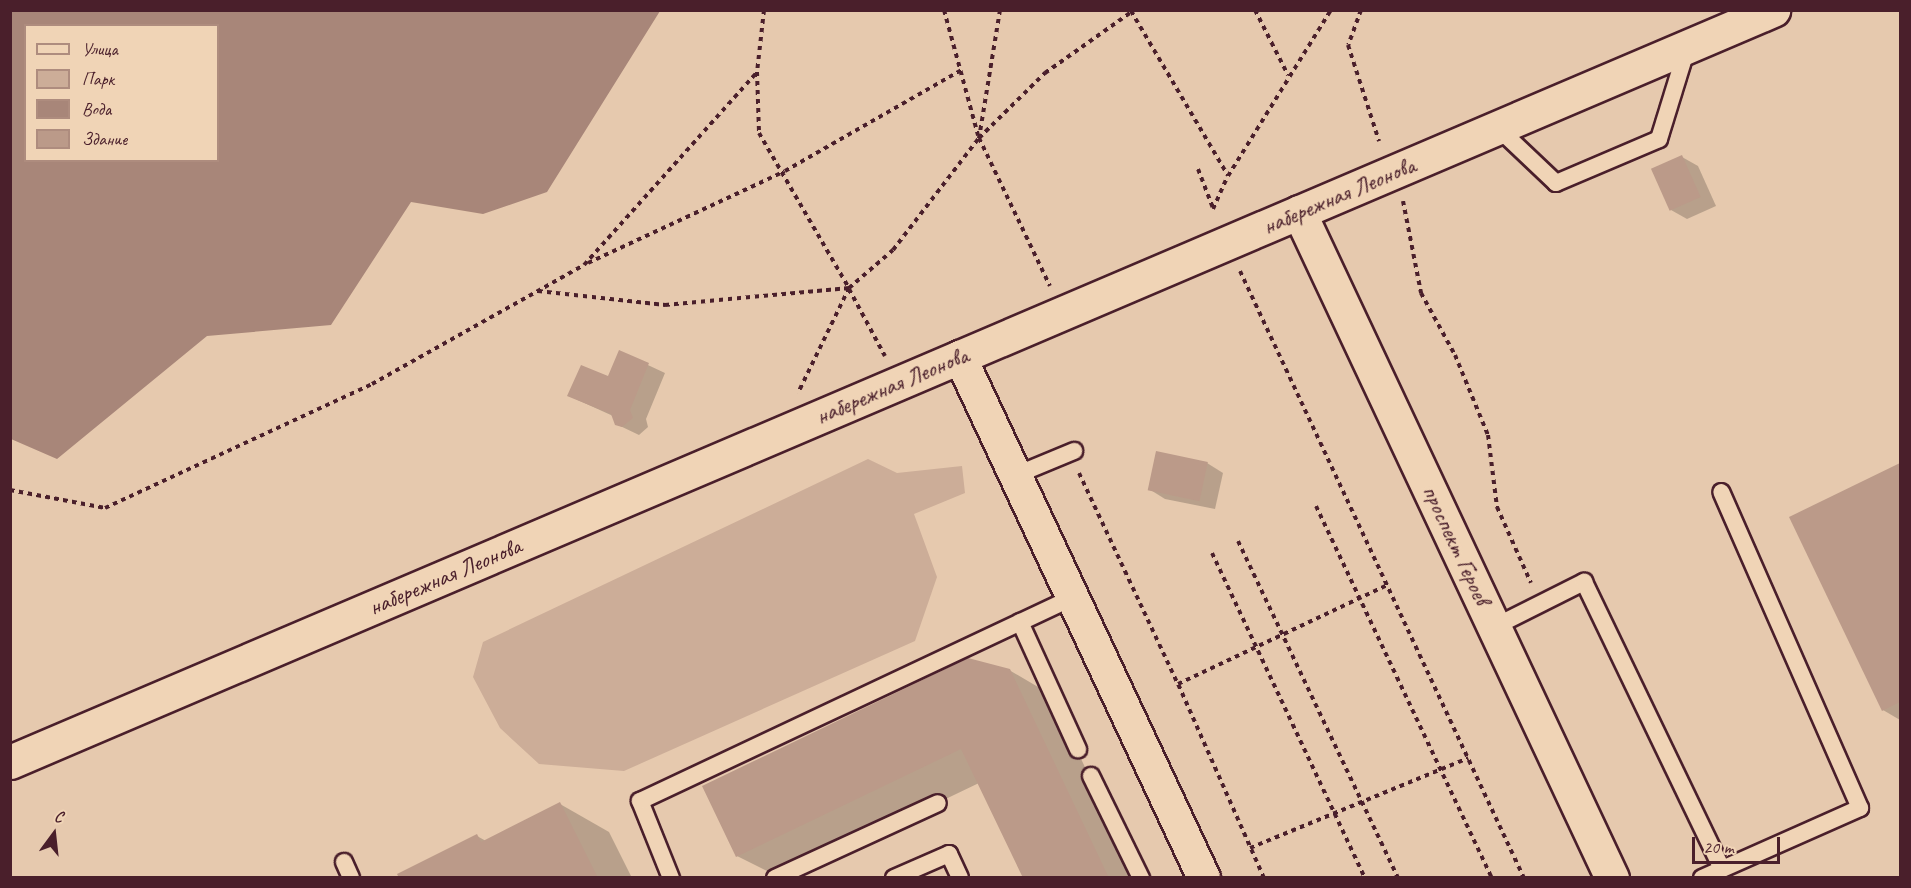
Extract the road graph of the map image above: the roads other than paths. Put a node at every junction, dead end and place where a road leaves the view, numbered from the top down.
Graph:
1 (1773, 10) edge
2 (1687, 48) junction
3 (1498, 128) junction
4 (1299, 212) junction
5 (960, 357) junction
6 (1072, 452) road end
7 (1016, 475) junction
8 (1721, 492) dead end
9 (1073, 597) junction
10 (1020, 622) junction
11 (1494, 627) junction
12 (1078, 749) dead end
13 (10, 762) edge
14 (1091, 776) dead end
15 (938, 803) dead end
16 (344, 862) dead end
17 (1722, 869) junction
18 (351, 878) edge
19 (671, 878) edge
20 (775, 878) edge
21 (894, 878) edge
22 (960, 878) edge
23 (1141, 878) edge
24 (1204, 878) edge
25 (1612, 878) edge
26 (1702, 878) edge

1 - 2 main road, набережная Леонова
2 - 3 main road, набережная Леонова
2 - 3 lane
3 - 4 main road, набережная Леонова
4 - 5 main road, набережная Леонова
4 - 11 main road, проспект Героев
5 - 7 street
5 - 13 main road, набережная Леонова
6 - 7 lane
7 - 9 street
8 - 17 lane
9 - 10 lane
9 - 24 street
10 - 12 lane
10 - 19 lane
11 - 17 lane
11 - 25 main road, проспект Героев
14 - 23 lane
15 - 20 lane
16 - 18 lane
17 - 26 lane
21 - 22 lane

